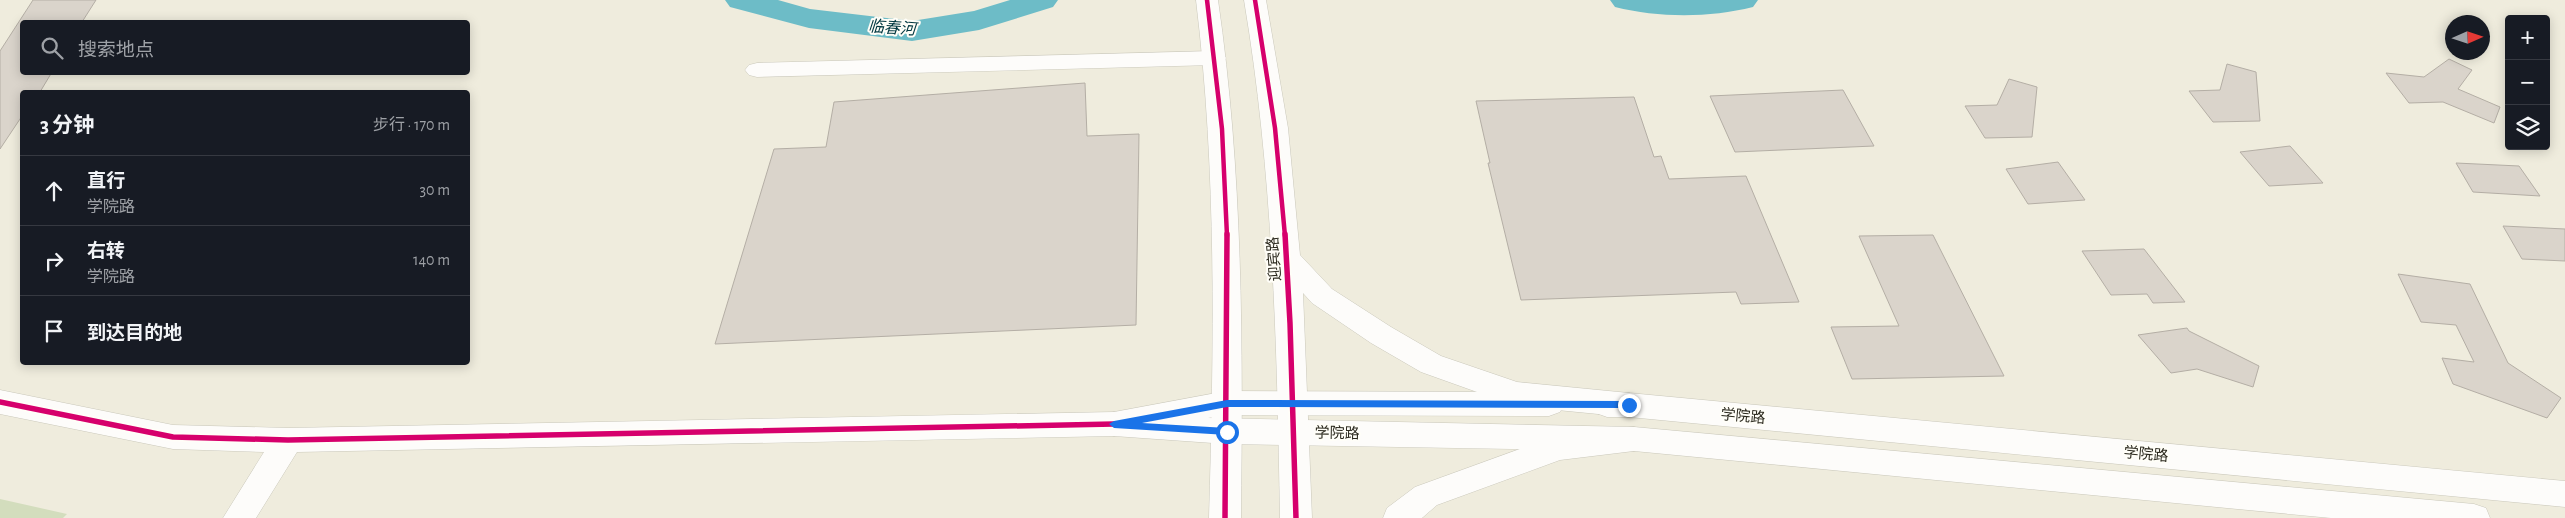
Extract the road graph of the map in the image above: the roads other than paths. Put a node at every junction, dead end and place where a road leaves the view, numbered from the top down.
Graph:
1 (1209, 10) edge
2 (1257, 10) edge
3 (1214, 58) junction
4 (757, 70) dead end
5 (1288, 259) junction
6 (0, 402) edge
7 (1629, 405) junction
8 (1227, 417) junction
9 (1293, 418) junction
10 (1634, 439) junction
11 (288, 440) junction
12 (2565, 494) edge
13 (239, 518) edge
14 (1225, 518) edge
15 (1296, 518) edge
16 (1399, 518) edge
17 (2474, 518) edge

1 - 3 main road
2 - 5 main road, 迎宾路
3 - 4 main road
3 - 8 main road
5 - 7 main road
5 - 9 main road, 迎宾路
6 - 11 main road, 学院路
7 - 9 main road, 学院路
7 - 12 main road, 学院路
8 - 9 main road, 学院路
8 - 11 main road, 学院路
8 - 14 main road
9 - 10 main road, 学院路
9 - 15 main road, 迎宾路
10 - 16 main road
10 - 17 main road, 学院路
11 - 13 main road

